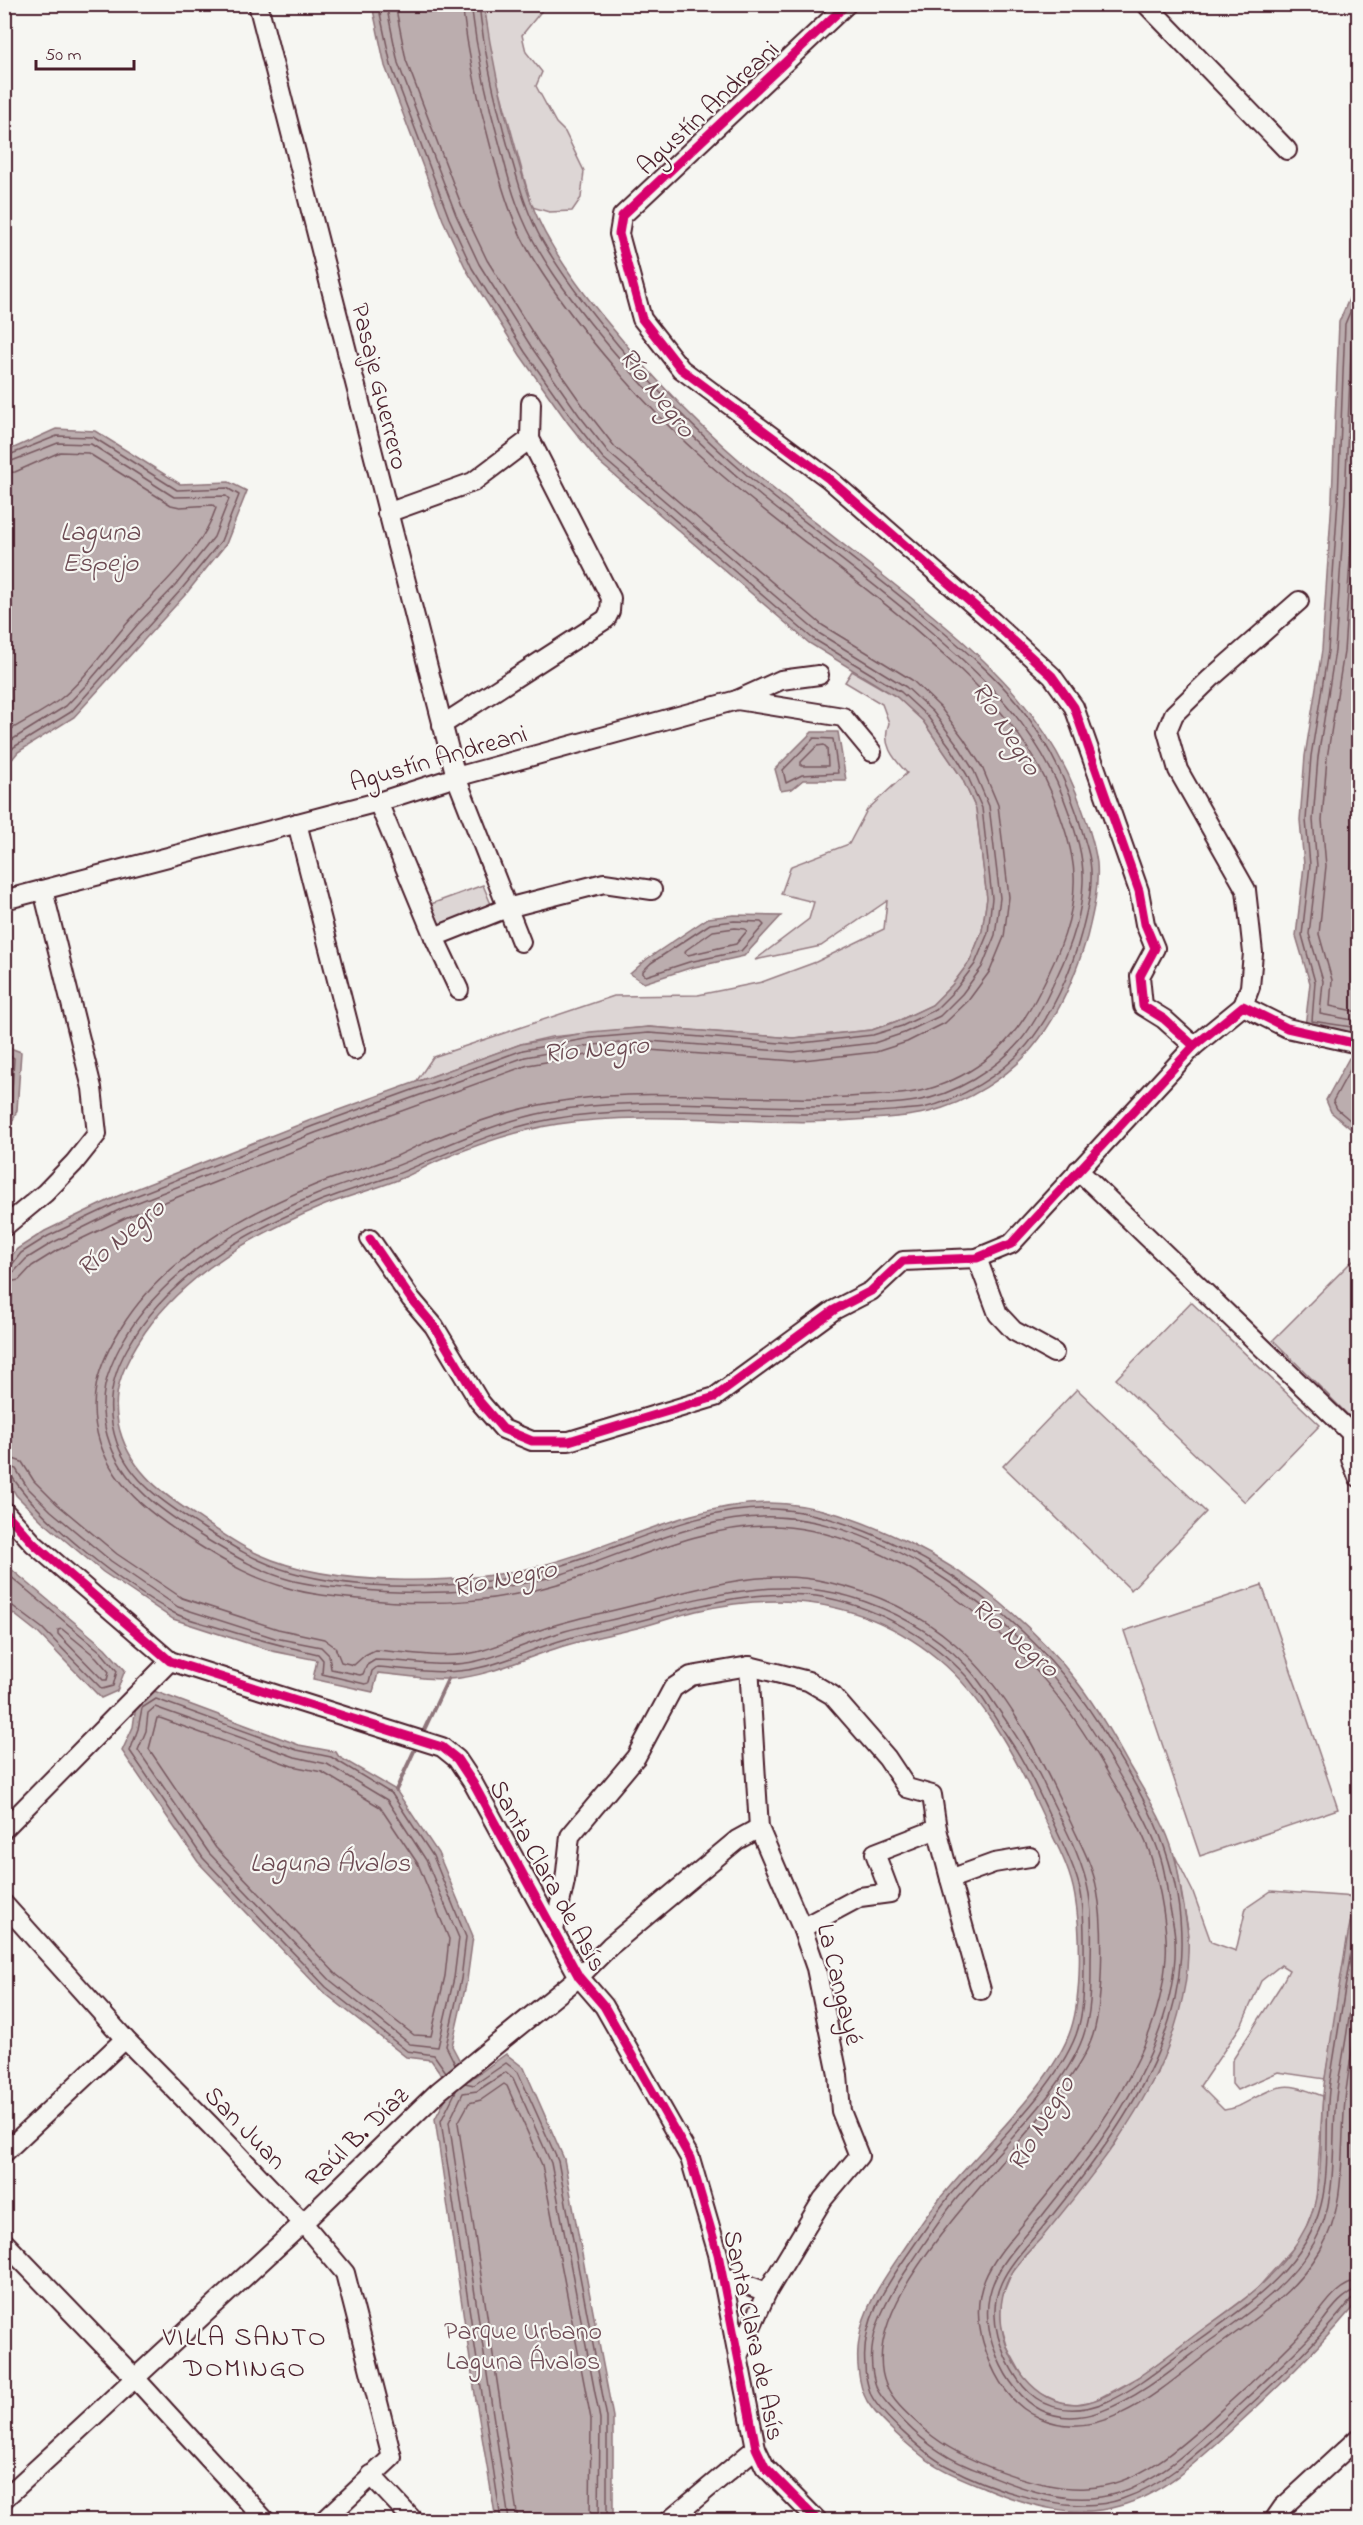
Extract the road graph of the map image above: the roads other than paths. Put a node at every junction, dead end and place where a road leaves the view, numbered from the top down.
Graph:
1 (847, 4) edge
2 (1146, 4) edge
3 (258, 5) edge
4 (1287, 150) dead end
5 (531, 403) dead end
6 (530, 439) junction
7 (387, 513) junction
8 (1299, 601) dead end
9 (819, 675) dead end
10 (737, 700) junction
11 (442, 726) junction
12 (872, 752) dead end
13 (456, 777) junction
14 (378, 802) junction
15 (297, 823) junction
16 (43, 890) junction
17 (652, 890) dead end
18 (4, 900) edge
19 (507, 908) junction
20 (434, 937) junction
21 (521, 942) dead end
22 (459, 990) dead end
23 (1243, 1006) junction
24 (1359, 1044) edge
25 (1194, 1046) junction
26 (355, 1050) dead end
27 (1078, 1170) junction
28 (4, 1227) edge
29 (370, 1239) dead end
30 (977, 1258) junction
31 (1054, 1353) dead end
32 (1359, 1477) edge
33 (4, 1511) edge
34 (170, 1661) junction
35 (749, 1666) junction
36 (759, 1828) junction
37 (4, 1829) edge
38 (938, 1829) junction
39 (1030, 1857) dead end
40 (950, 1879) junction
41 (4, 1904) edge
42 (802, 1928) junction
43 (554, 1930) junction
44 (579, 1977) junction
45 (981, 1989) dead end
46 (125, 2039) junction
47 (4, 2153) edge
48 (303, 2223) junction
49 (4, 2242) edge
50 (722, 2276) junction
51 (767, 2292) junction
52 (738, 2356) junction
53 (135, 2378) junction
54 (1359, 2438) edge
55 (756, 2448) junction
56 (371, 2475) junction
57 (4, 2499) edge
58 (265, 2520) edge
59 (325, 2520) edge
60 (413, 2520) edge
61 (670, 2520) edge
62 (817, 2520) edge
63 (1274, 2520) edge

1 - 25 street, Agustín Andreani
2 - 4 street
3 - 7 street, Pasaje Guerrero
5 - 6 street
6 - 7 street
6 - 11 street
7 - 11 street, Pasaje Guerrero
8 - 23 street
9 - 10 street
10 - 12 street, Agustín Andreani
10 - 13 street, Agustín Andreani
11 - 13 street, Pasaje Guerrero
13 - 14 street, Agustín Andreani
13 - 19 street, Pasaje Guerrero
14 - 15 street, Agustín Andreani
14 - 20 street
15 - 16 street, Agustín Andreani
15 - 26 street
16 - 18 street, Agustín Andreani
16 - 28 street
17 - 19 street
19 - 20 street
19 - 21 street, Pasaje Guerrero
20 - 22 street
23 - 24 street
23 - 25 street
25 - 27 street
27 - 30 street
27 - 32 street
29 - 30 street
30 - 31 street
33 - 34 street, Santa Clara de Asís
34 - 37 street
34 - 43 street, Santa Clara de Asís
35 - 36 street, La Cangayé
35 - 38 street
35 - 43 street
36 - 42 street, La Cangayé
36 - 44 street, Raúl B. Díaz
38 - 40 street
38 - 42 street
39 - 40 street
40 - 45 street
41 - 46 street, San Juan
42 - 51 street, La Cangayé
43 - 44 street, Santa Clara de Asís
44 - 48 street, Raúl B. Díaz
44 - 50 street, Santa Clara de Asís
46 - 47 street
46 - 48 street, San Juan
48 - 53 street, Raúl B. Díaz
48 - 56 street, San Juan
49 - 53 street
50 - 51 street
50 - 52 street, Santa Clara de Asís
51 - 52 street, La Cangayé
52 - 55 street, Santa Clara de Asís
53 - 57 street, Raúl B. Díaz
53 - 58 street
54 - 63 street
55 - 61 street
55 - 62 street, Santa Clara de Asís
56 - 59 street
56 - 60 street

